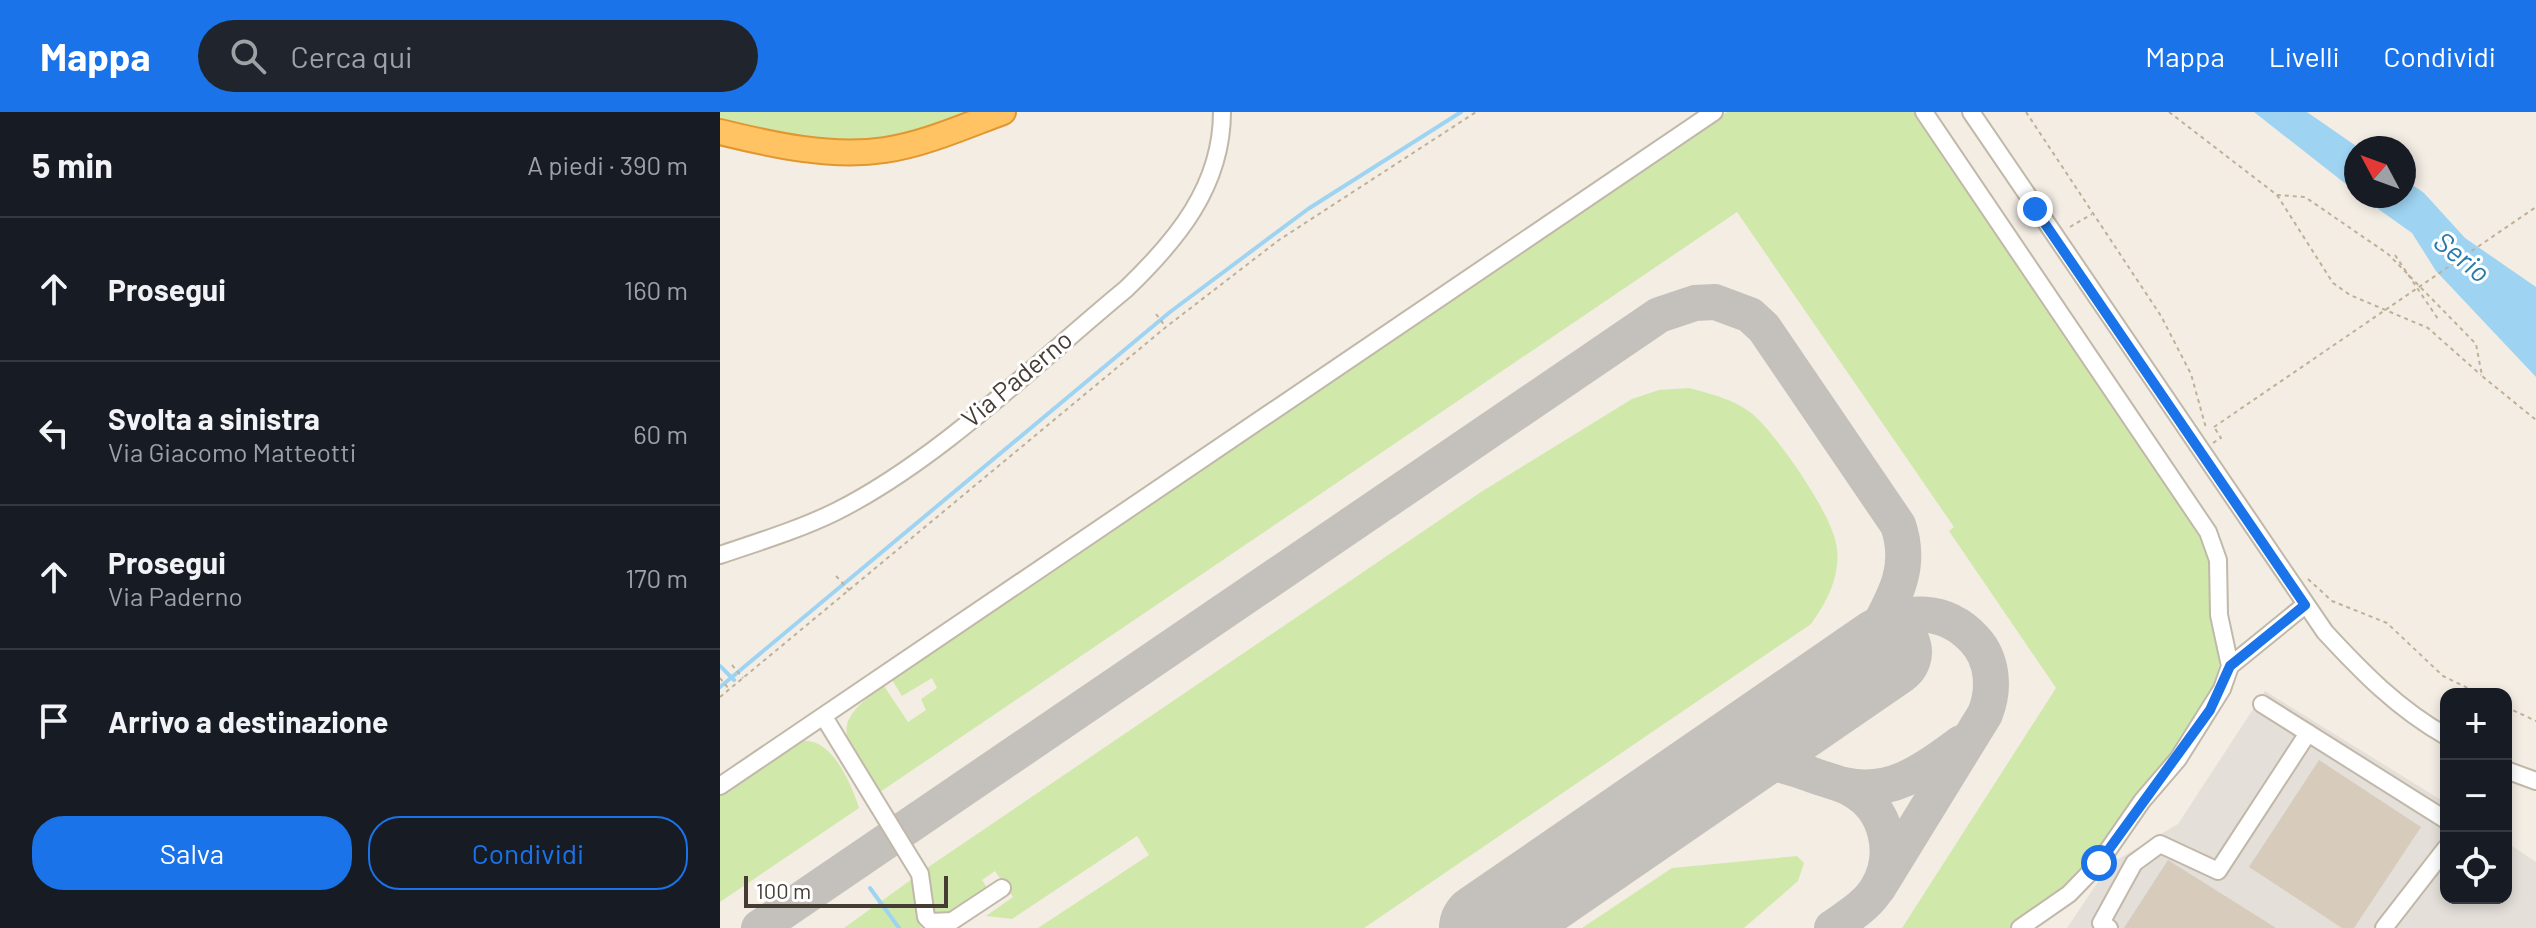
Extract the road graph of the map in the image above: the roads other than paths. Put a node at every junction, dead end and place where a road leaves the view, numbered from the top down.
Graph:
1 (1003, 112) edge
2 (1222, 112) edge
3 (1714, 112) edge
4 (1924, 112) edge
5 (1971, 112) edge
6 (720, 132) edge
7 (720, 555) edge
8 (2305, 605) junction
9 (2230, 666) junction
10 (2262, 704) dead end
11 (824, 717) junction
12 (2308, 733) junction
13 (2440, 733) edge
14 (2512, 772) edge
15 (2536, 781) edge
16 (720, 786) edge
17 (2440, 816) edge
18 (2440, 856) edge
19 (1002, 888) dead end
20 (2020, 928) edge
21 (2109, 928) edge
22 (2384, 928) edge

1 - 6 highway
2 - 7 street, Via Paderno
3 - 11 street
4 - 9 street
5 - 8 street
8 - 9 street
8 - 13 street
9 - 20 street
10 - 12 street
11 - 16 street
11 - 19 street
12 - 17 street
12 - 21 street
14 - 15 street
18 - 22 street

